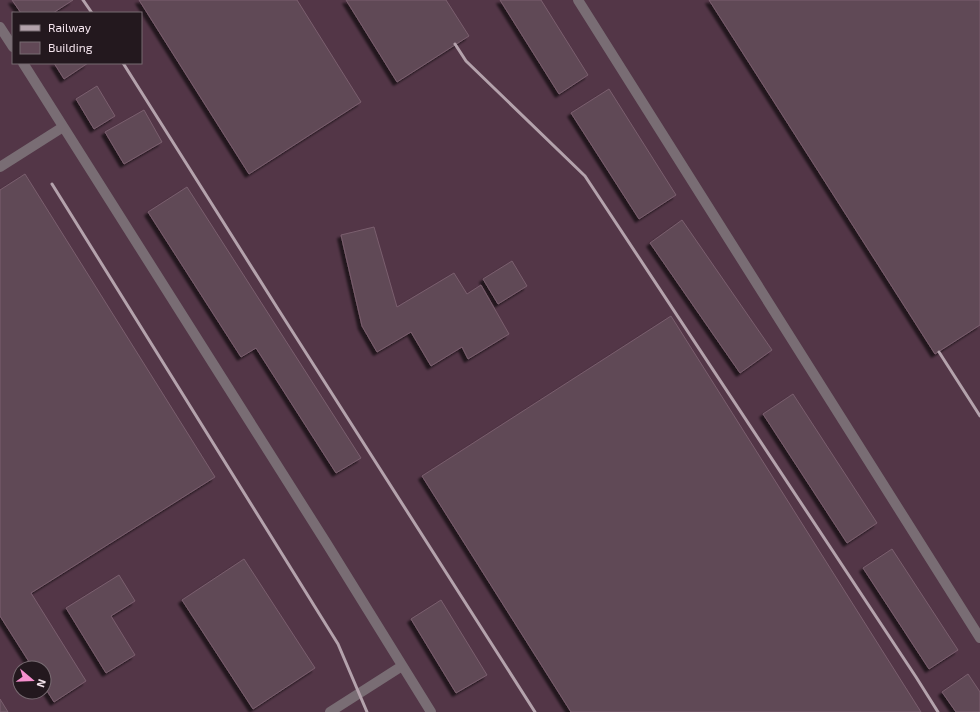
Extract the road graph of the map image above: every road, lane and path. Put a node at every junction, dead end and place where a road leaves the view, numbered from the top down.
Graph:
1 (578, 0) edge
2 (0, 27) edge
3 (12, 46) edge
4 (24, 64) edge
5 (63, 127) junction
6 (0, 167) edge
7 (980, 638) edge
8 (402, 666) junction
9 (330, 712) edge
10 (431, 712) edge

1 - 7 lane
2 - 3 lane
4 - 5 lane
5 - 6 lane
5 - 8 lane
8 - 9 lane
8 - 10 lane

